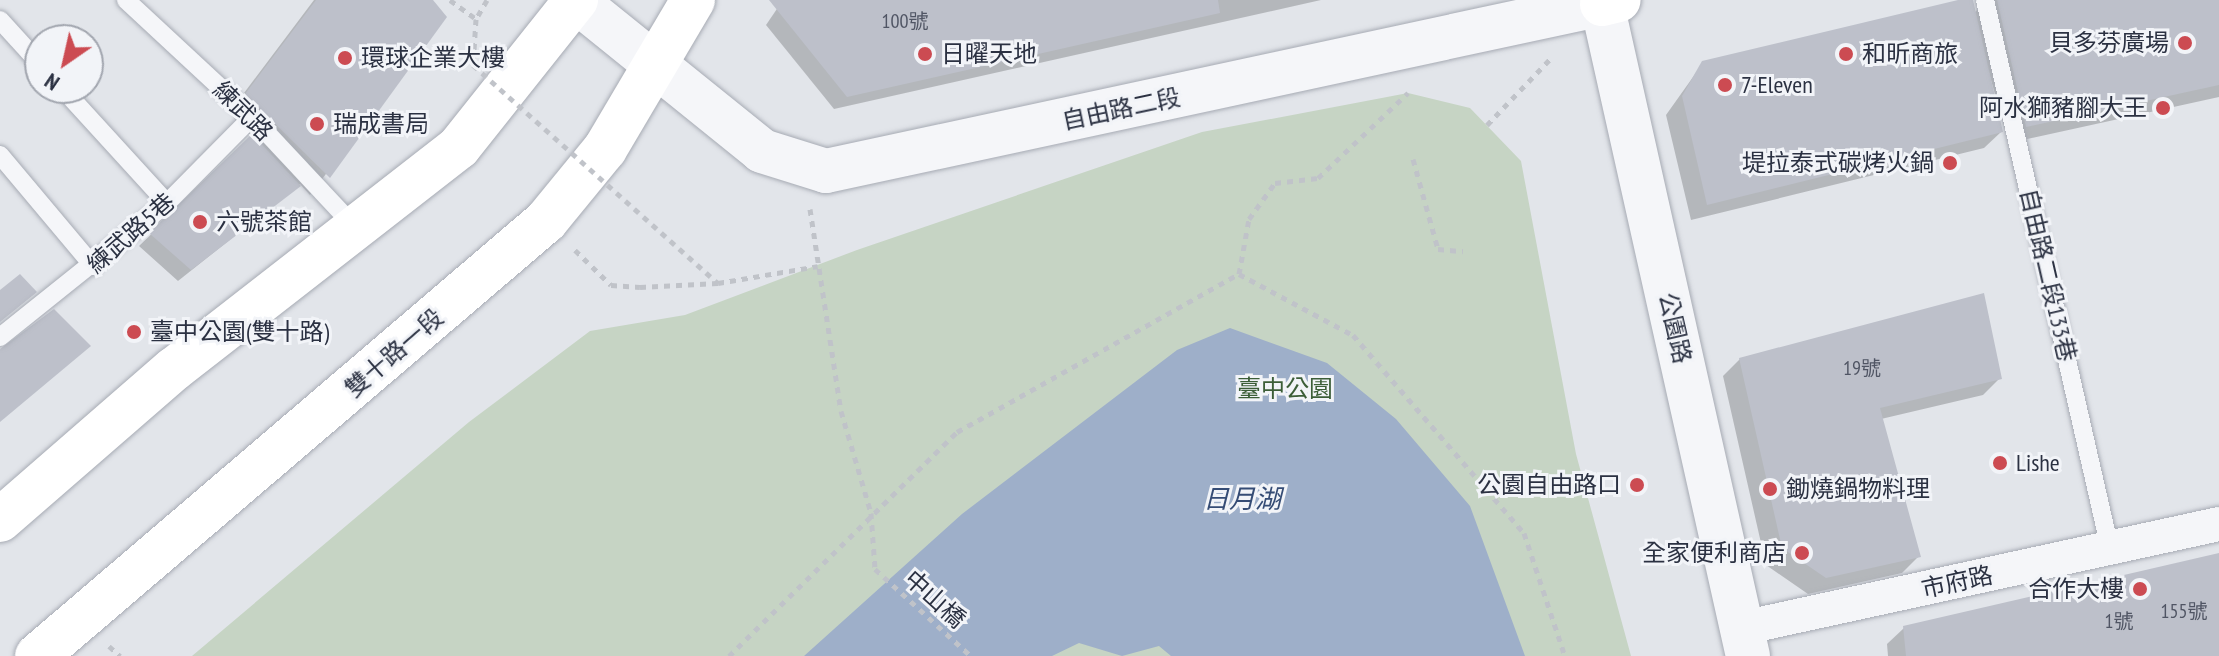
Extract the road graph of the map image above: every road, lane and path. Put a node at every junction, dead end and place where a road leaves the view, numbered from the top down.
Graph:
1 (126, 0) edge
2 (450, 0) edge
3 (487, 0) edge
4 (575, 0) edge
5 (693, 0) edge
6 (1985, 0) edge
7 (1608, 1) edge
8 (476, 19) junction
9 (0, 20) edge
10 (24, 46) edge
11 (1560, 48) dead end
12 (652, 64) junction
13 (1408, 93) dead end
14 (77, 104) edge
15 (252, 117) junction
16 (1487, 125) dead end
17 (0, 155) edge
18 (1413, 159) dead end
19 (808, 168) junction
20 (167, 203) junction
21 (546, 221) junction
22 (356, 228) junction
23 (1463, 251) dead end
24 (93, 266) junction
25 (818, 266) junction
26 (1239, 274) junction
27 (718, 283) junction
28 (0, 337) edge
29 (871, 513) junction
30 (0, 520) edge
31 (2219, 524) edge
32 (2110, 549) junction
33 (1745, 642) edge
34 (37, 656) edge
35 (729, 656) edge
36 (971, 656) edge
37 (1565, 656) edge

1 - 15 lane, 練武路
2 - 8 path
3 - 8 path, bridge
4 - 12 street, 自由路二段
4 - 22 main road
5 - 12 main road, 雙十路一段
6 - 32 lane, 自由路二段133巷
7 - 19 street, 自由路二段
7 - 33 street, 公園路
8 - 27 path, bridge
9 - 10 lane
11 - 16 path
12 - 19 street, 自由路二段
12 - 21 main road, 雙十路一段
13 - 26 path
14 - 20 lane
15 - 20 lane, 練武路5巷
15 - 22 lane, 練武路
17 - 24 lane
18 - 23 path
19 - 25 path
20 - 24 lane, 練武路5巷
21 - 27 path
21 - 34 main road, 雙十路一段
22 - 30 main road
24 - 28 lane, 練武路5巷
25 - 27 path
25 - 29 path
26 - 29 path
26 - 37 path
29 - 35 path
29 - 36 path, 中山橋
31 - 32 street, 市府路
32 - 33 street, 市府路

